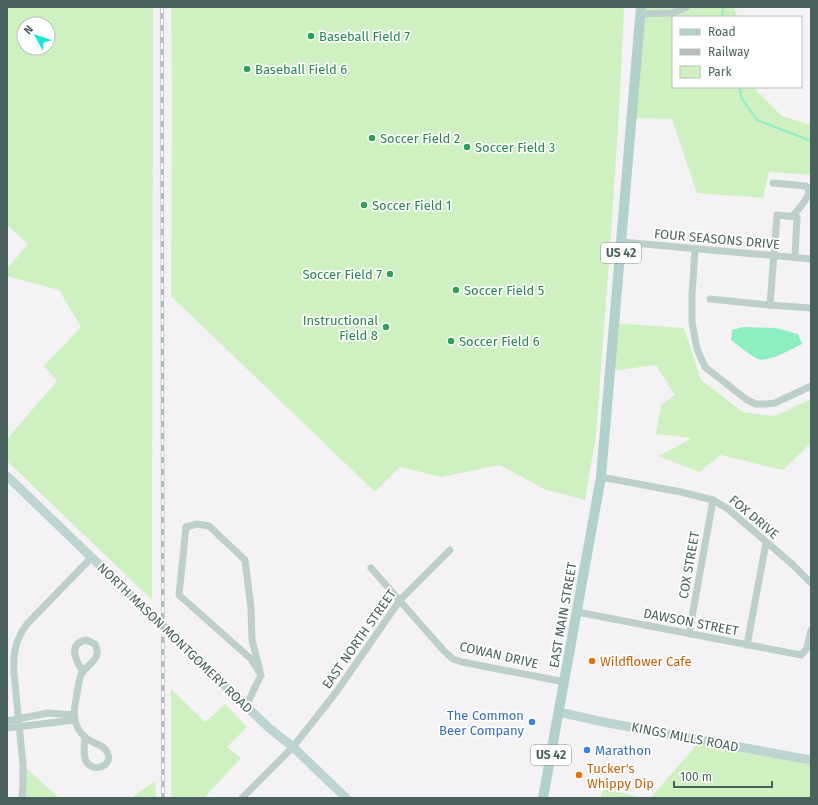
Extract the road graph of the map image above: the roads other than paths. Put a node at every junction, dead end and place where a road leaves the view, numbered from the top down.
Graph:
1 (687, 7) edge
2 (641, 11) edge
3 (773, 183) dead end
4 (793, 216) junction
5 (622, 242) junction
6 (695, 249) junction
7 (775, 255) junction
8 (795, 257) junction
9 (811, 259) edge
10 (710, 299) dead end
11 (770, 305) junction
12 (811, 308) edge
13 (811, 386) edge
14 (7, 476) edge
15 (601, 477) junction
16 (713, 500) junction
17 (766, 543) junction
18 (450, 550) dead end
19 (91, 558) junction
20 (371, 568) dead end
21 (811, 583) edge
22 (400, 600) junction
23 (577, 612) junction
24 (811, 630) edge
25 (689, 634) junction
26 (747, 645) junction
27 (82, 672) dead end
28 (261, 675) junction
29 (565, 682) junction
30 (246, 706) junction
31 (559, 712) junction
32 (74, 717) junction
33 (7, 721) edge
34 (19, 723) junction
35 (7, 728) edge
36 (85, 737) dead end
37 (293, 747) junction
38 (811, 760) edge
39 (22, 798) edge
40 (242, 798) edge
41 (346, 798) edge
42 (543, 798) edge

1 - 2 street
2 - 5 main road, US 42
3 - 4 street
4 - 7 street
4 - 8 street
5 - 6 street, FOUR SEASONS DRIVE
5 - 15 main road, EAST MAIN STREET / US 42
6 - 7 street, FOUR SEASONS DRIVE
6 - 13 street
7 - 8 street, FOUR SEASONS DRIVE
7 - 11 street
8 - 9 street, FOUR SEASONS DRIVE
10 - 11 street
11 - 12 street
14 - 19 main road, NORTH MASON MONTGOMERY ROAD
15 - 16 street, FOX DRIVE
15 - 23 main road, EAST MAIN STREET / US 42
16 - 17 street, FOX DRIVE
16 - 25 street, COX STREET
17 - 21 street, FOX DRIVE
17 - 26 street
18 - 22 street, EAST NORTH STREET
19 - 30 main road, NORTH MASON MONTGOMERY ROAD
19 - 34 street
20 - 22 street, COWAN DRIVE
22 - 29 street, COWAN DRIVE
22 - 37 street, EAST NORTH STREET
23 - 25 street, DAWSON STREET
23 - 29 main road, EAST MAIN STREET / US 42
24 - 26 street, DAWSON STREET
25 - 26 street, DAWSON STREET
27 - 32 street
28 - 28 street
28 - 30 street
29 - 31 main road, EAST MAIN STREET / US 42
30 - 37 main road, NORTH MASON MONTGOMERY ROAD
31 - 38 main road, KINGS MILLS ROAD
31 - 42 main road, EAST MAIN STREET / US 42
32 - 34 street
32 - 34 street
32 - 36 street
33 - 34 street
34 - 35 street
34 - 39 street
37 - 40 street, EAST NORTH STREET
37 - 41 main road, NORTH MASON MONTGOMERY ROAD

